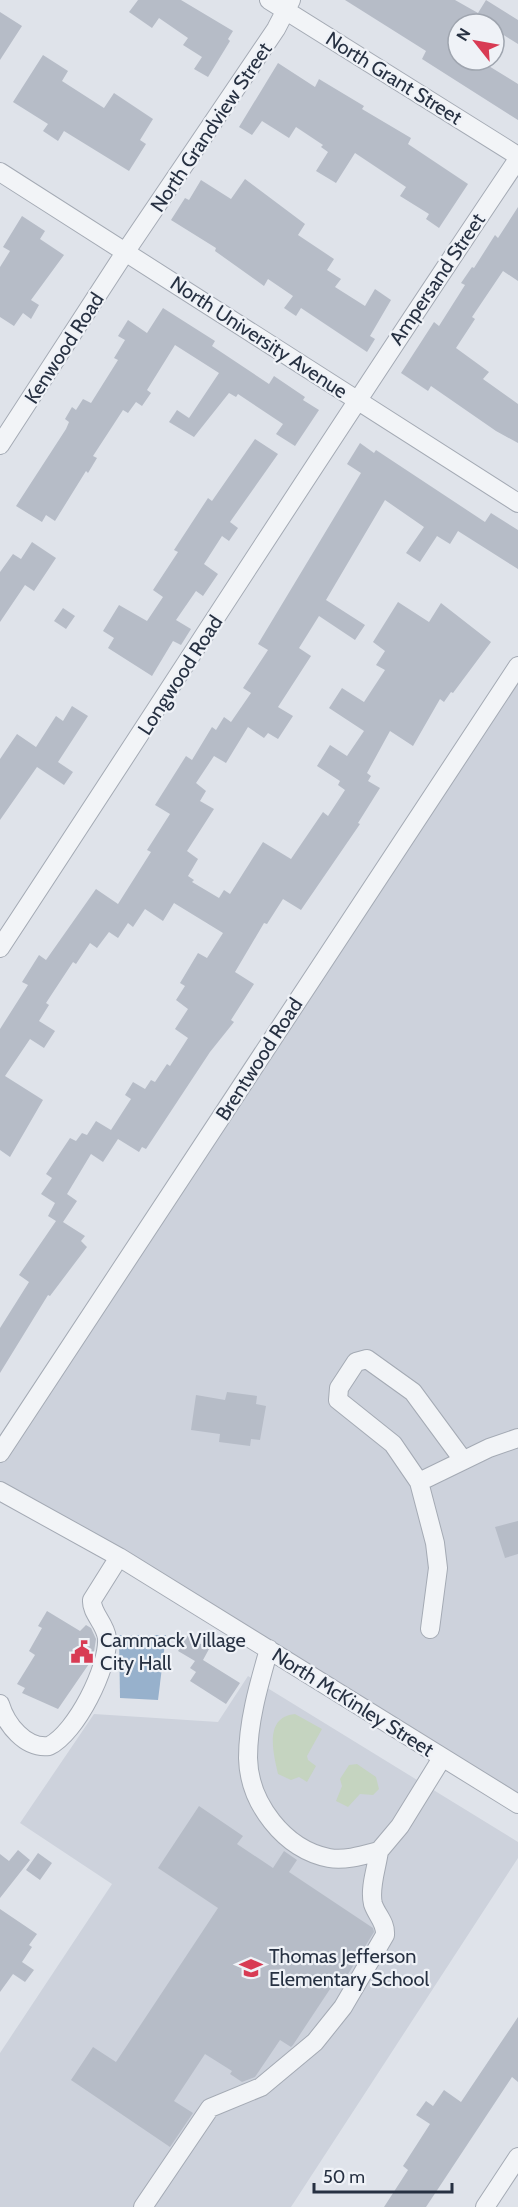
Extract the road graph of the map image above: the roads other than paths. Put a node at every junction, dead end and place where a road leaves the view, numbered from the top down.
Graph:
1 (268, 0) edge
2 (288, 5) edge
3 (518, 158) edge
4 (0, 172) edge
5 (126, 251) junction
6 (357, 400) junction
7 (0, 445) edge
8 (518, 503) edge
9 (518, 666) edge
10 (0, 948) edge
11 (518, 1438) edge
12 (0, 1453) edge
13 (463, 1460) junction
14 (419, 1482) junction
15 (0, 1491) edge
16 (119, 1557) junction
17 (430, 1629) dead end
18 (269, 1649) junction
19 (0, 1704) edge
20 (442, 1758) junction
21 (518, 1804) edge
22 (379, 1851) junction
23 (518, 2157) edge
24 (143, 2207) edge
25 (485, 2207) edge

1 - 2 street, North Grant Street
2 - 3 street, North Grant Street
2 - 5 street, North Grandview Street
3 - 6 street, Ampersand Street
4 - 5 street, North University Avenue
5 - 6 street, North University Avenue
5 - 7 street, Kenwood Road
6 - 8 street, North University Avenue
6 - 10 street, Longwood Road
9 - 12 street, Brentwood Road
11 - 13 street
13 - 14 street
13 - 14 street
14 - 17 street
15 - 16 street, North McKinley Street
16 - 18 street, North McKinley Street
16 - 19 street
18 - 20 street, North McKinley Street
18 - 22 street
20 - 21 street, North McKinley Street
20 - 22 street
22 - 24 street
23 - 25 street

